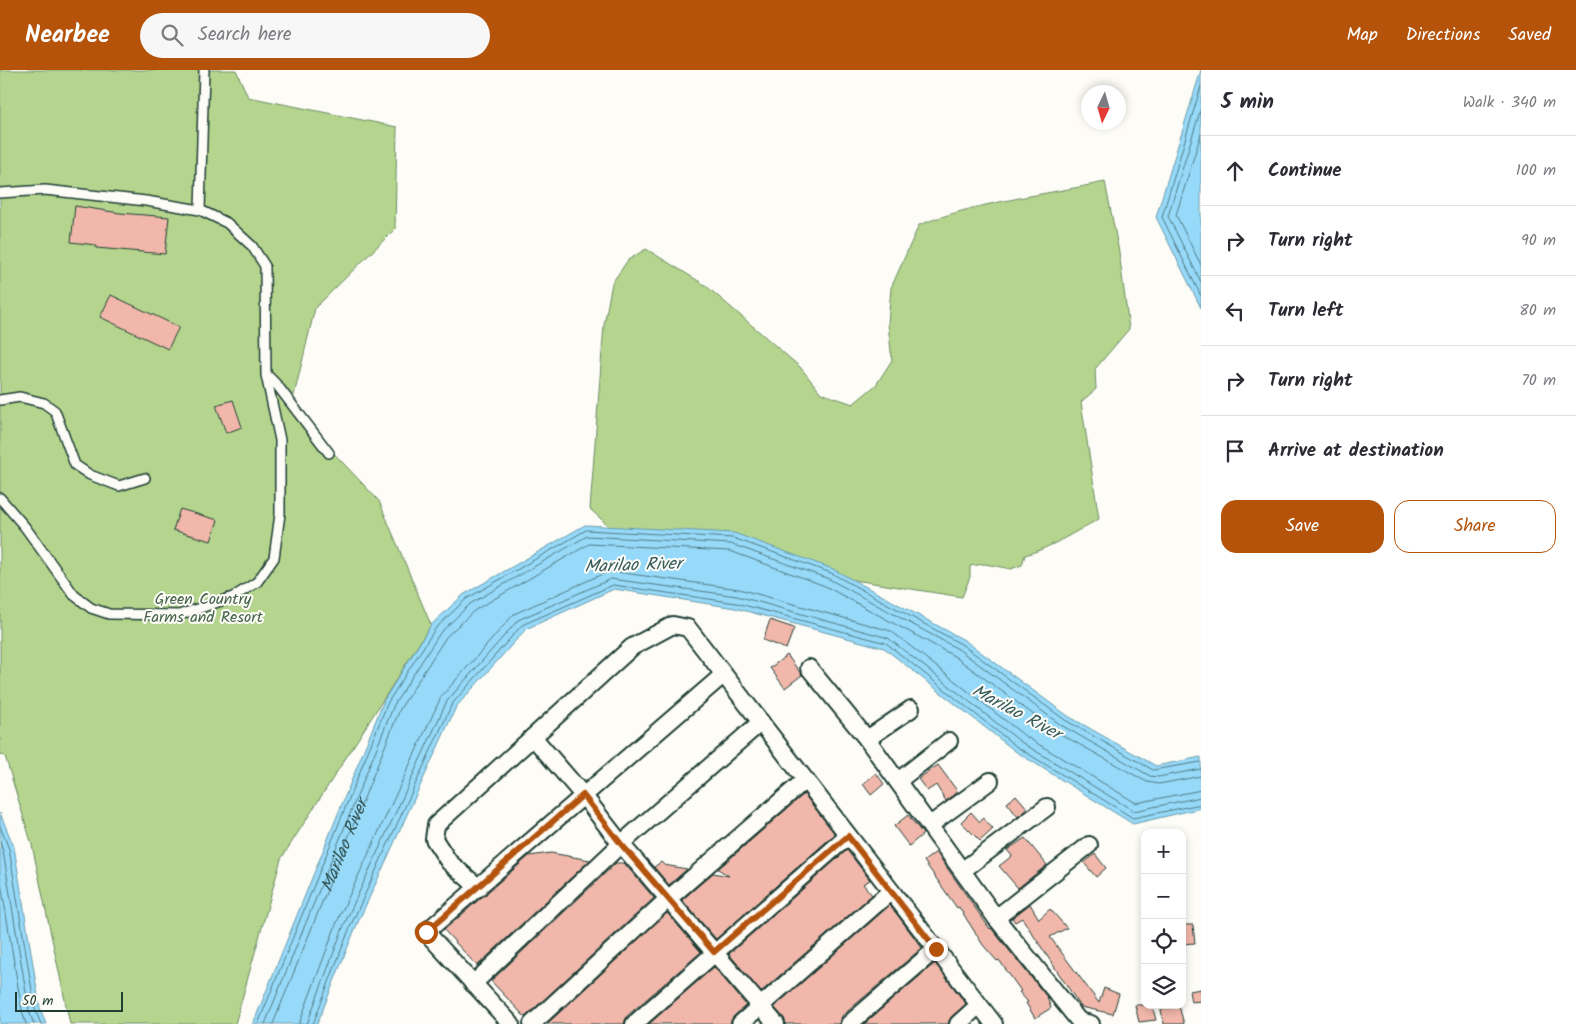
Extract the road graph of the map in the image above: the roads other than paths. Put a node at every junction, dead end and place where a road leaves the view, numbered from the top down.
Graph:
1 (204, 70) edge
2 (0, 193) edge
3 (200, 210) junction
4 (266, 375) junction
5 (0, 400) edge
6 (329, 452) dead end
7 (144, 478) dead end
8 (0, 498) edge
9 (809, 668) dead end
10 (722, 675) junction
11 (910, 709) dead end
12 (761, 722) junction
13 (533, 736) junction
14 (867, 739) junction
15 (949, 741) dead end
16 (805, 780) junction
17 (898, 781) junction
18 (990, 781) dead end
19 (583, 795) junction
20 (1047, 807) dead end
21 (930, 825) junction
22 (848, 836) junction
23 (621, 844) junction
24 (1089, 845) dead end
25 (963, 870) junction
26 (478, 888) junction
27 (891, 891) junction
28 (668, 899) junction
29 (996, 918) junction
30 (936, 949) junction
31 (714, 952) junction
32 (473, 984) junction
33 (979, 1005) junction
34 (760, 1006) junction
35 (511, 1024) edge
36 (532, 1024) edge
37 (634, 1024) edge
38 (740, 1024) edge
39 (776, 1024) edge
40 (849, 1024) edge
41 (958, 1024) edge
42 (994, 1024) edge
43 (1091, 1024) edge

1 - 3 lane
2 - 3 lane
3 - 4 lane
4 - 6 lane
4 - 8 lane
5 - 7 lane
9 - 14 street
10 - 12 street
10 - 13 street
10 - 19 street
11 - 14 street
12 - 16 street
12 - 23 street
13 - 19 street
13 - 26 street
14 - 17 street
15 - 17 street
16 - 22 street
16 - 28 street
17 - 21 street
18 - 21 street
19 - 23 street
19 - 26 street
20 - 25 street
21 - 25 street
22 - 27 street
22 - 31 street
23 - 28 street
23 - 32 street
24 - 29 street
25 - 29 street
26 - 32 street
27 - 30 street
27 - 34 street
28 - 31 street
28 - 36 street
29 - 43 street
30 - 33 street
30 - 40 street
31 - 34 street
31 - 37 street
32 - 35 street
33 - 41 street
33 - 42 street
34 - 38 street
34 - 39 street

